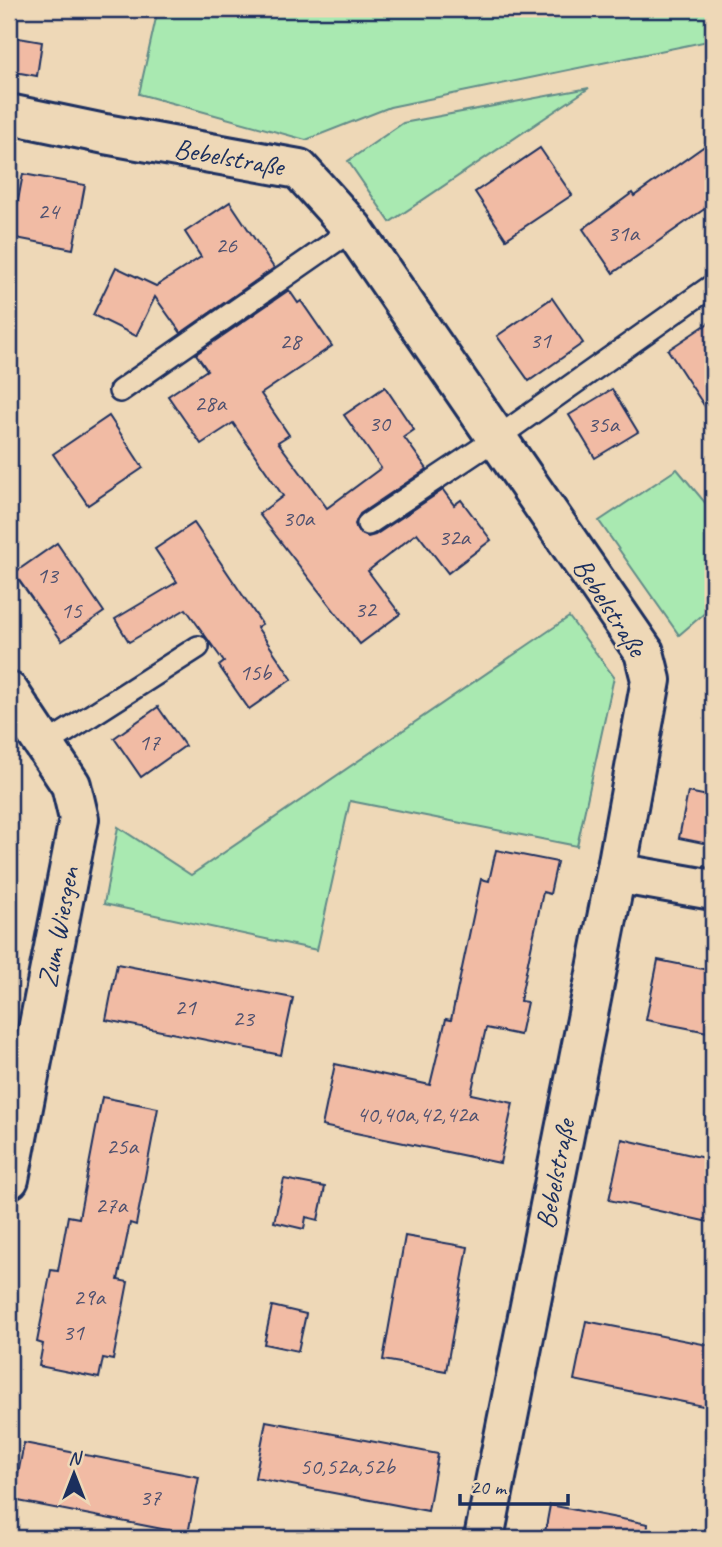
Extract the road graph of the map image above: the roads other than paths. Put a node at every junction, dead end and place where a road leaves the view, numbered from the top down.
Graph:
1 (9, 114) edge
2 (352, 229) junction
3 (713, 285) edge
4 (120, 391) dead end
5 (497, 438) junction
6 (368, 524) dead end
7 (198, 647) dead end
8 (9, 692) edge
9 (45, 745) junction
10 (616, 873) junction
11 (713, 890) edge
12 (9, 1179) edge
13 (484, 1538) edge

1 - 2 street, Bebelstraße
2 - 4 lane
2 - 5 street, Bebelstraße
3 - 5 lane
5 - 6 lane
5 - 10 street, Bebelstraße
7 - 9 lane
8 - 9 street, Zum Wiesgen
9 - 12 street, Zum Wiesgen
10 - 11 street
10 - 13 street, Bebelstraße

